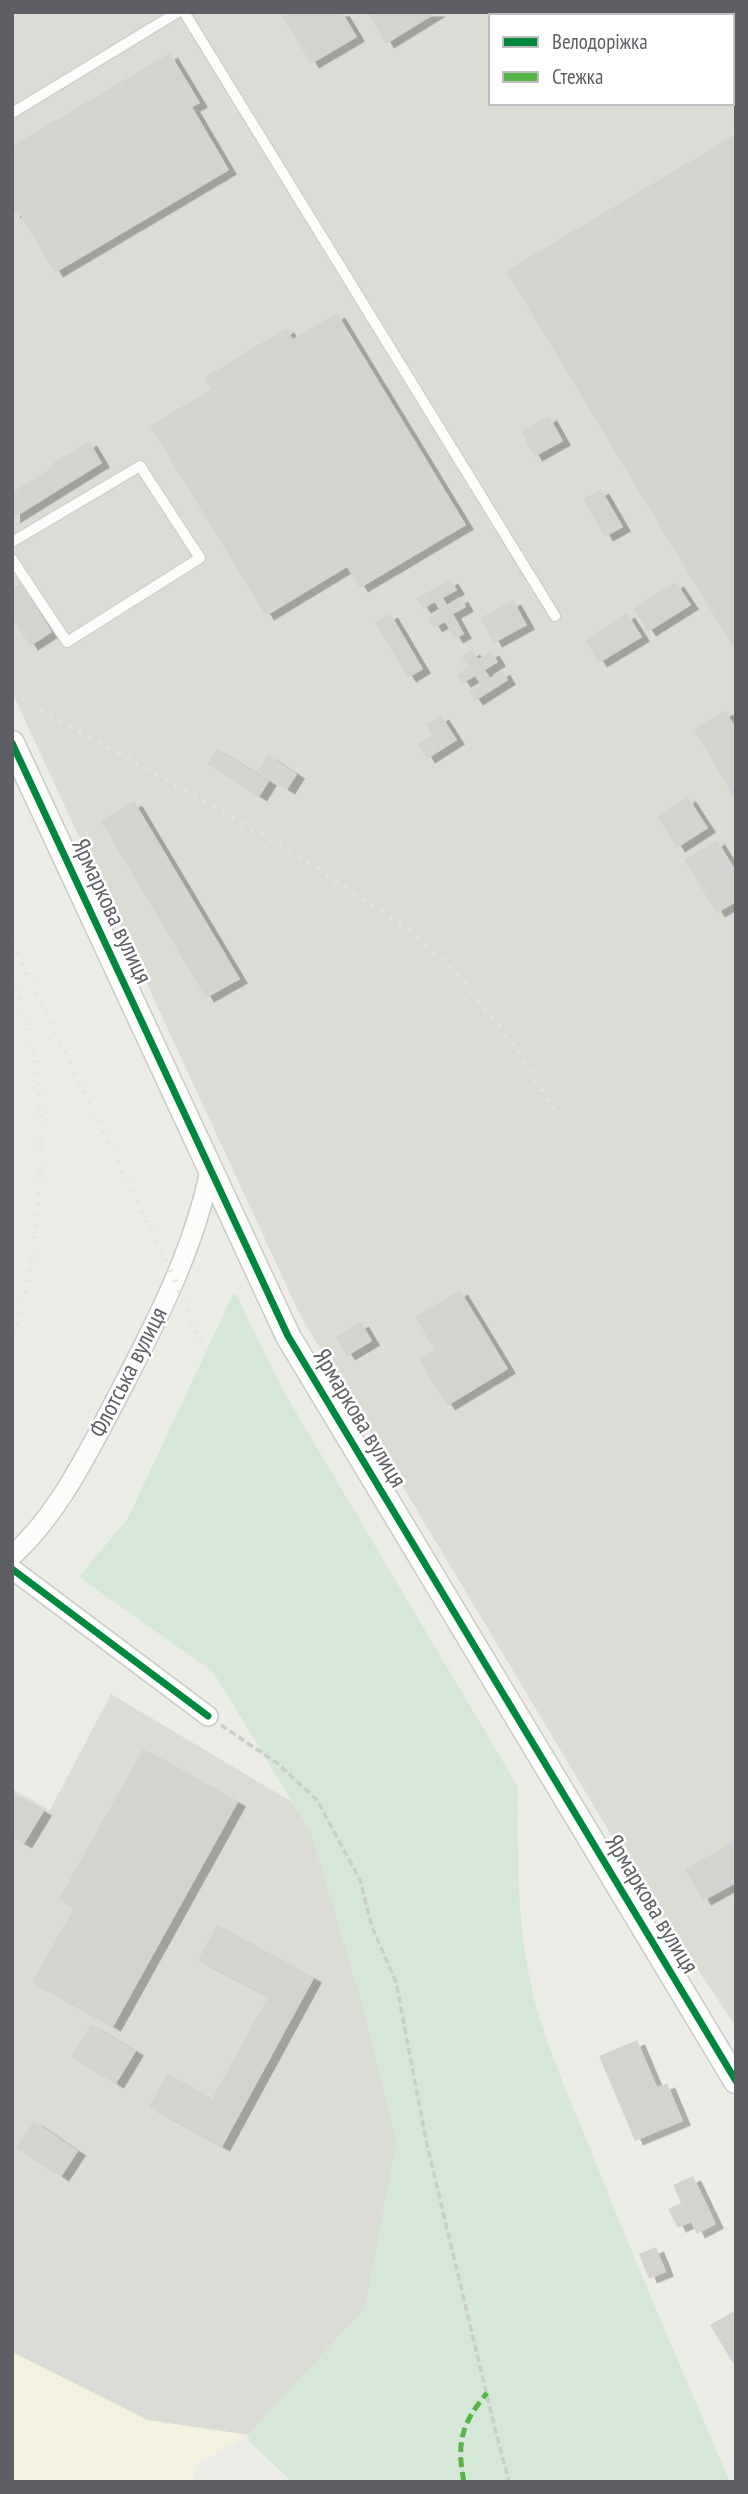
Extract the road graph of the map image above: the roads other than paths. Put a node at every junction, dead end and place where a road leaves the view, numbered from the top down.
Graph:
1 (178, 12) edge
2 (184, 12) edge
3 (12, 113) edge
4 (12, 541) edge
5 (12, 559) edge
6 (555, 616) dead end
7 (12, 743) edge
8 (210, 1170) junction
9 (12, 1556) edge
10 (12, 1569) edge
11 (208, 1716) road end
12 (736, 2081) edge

1 - 3 lane
2 - 6 lane
4 - 5 lane
7 - 8 street, Ярмаркова вулиця
8 - 9 street, Флотська вулиця
8 - 12 street, Ярмаркова вулиця
10 - 11 street

